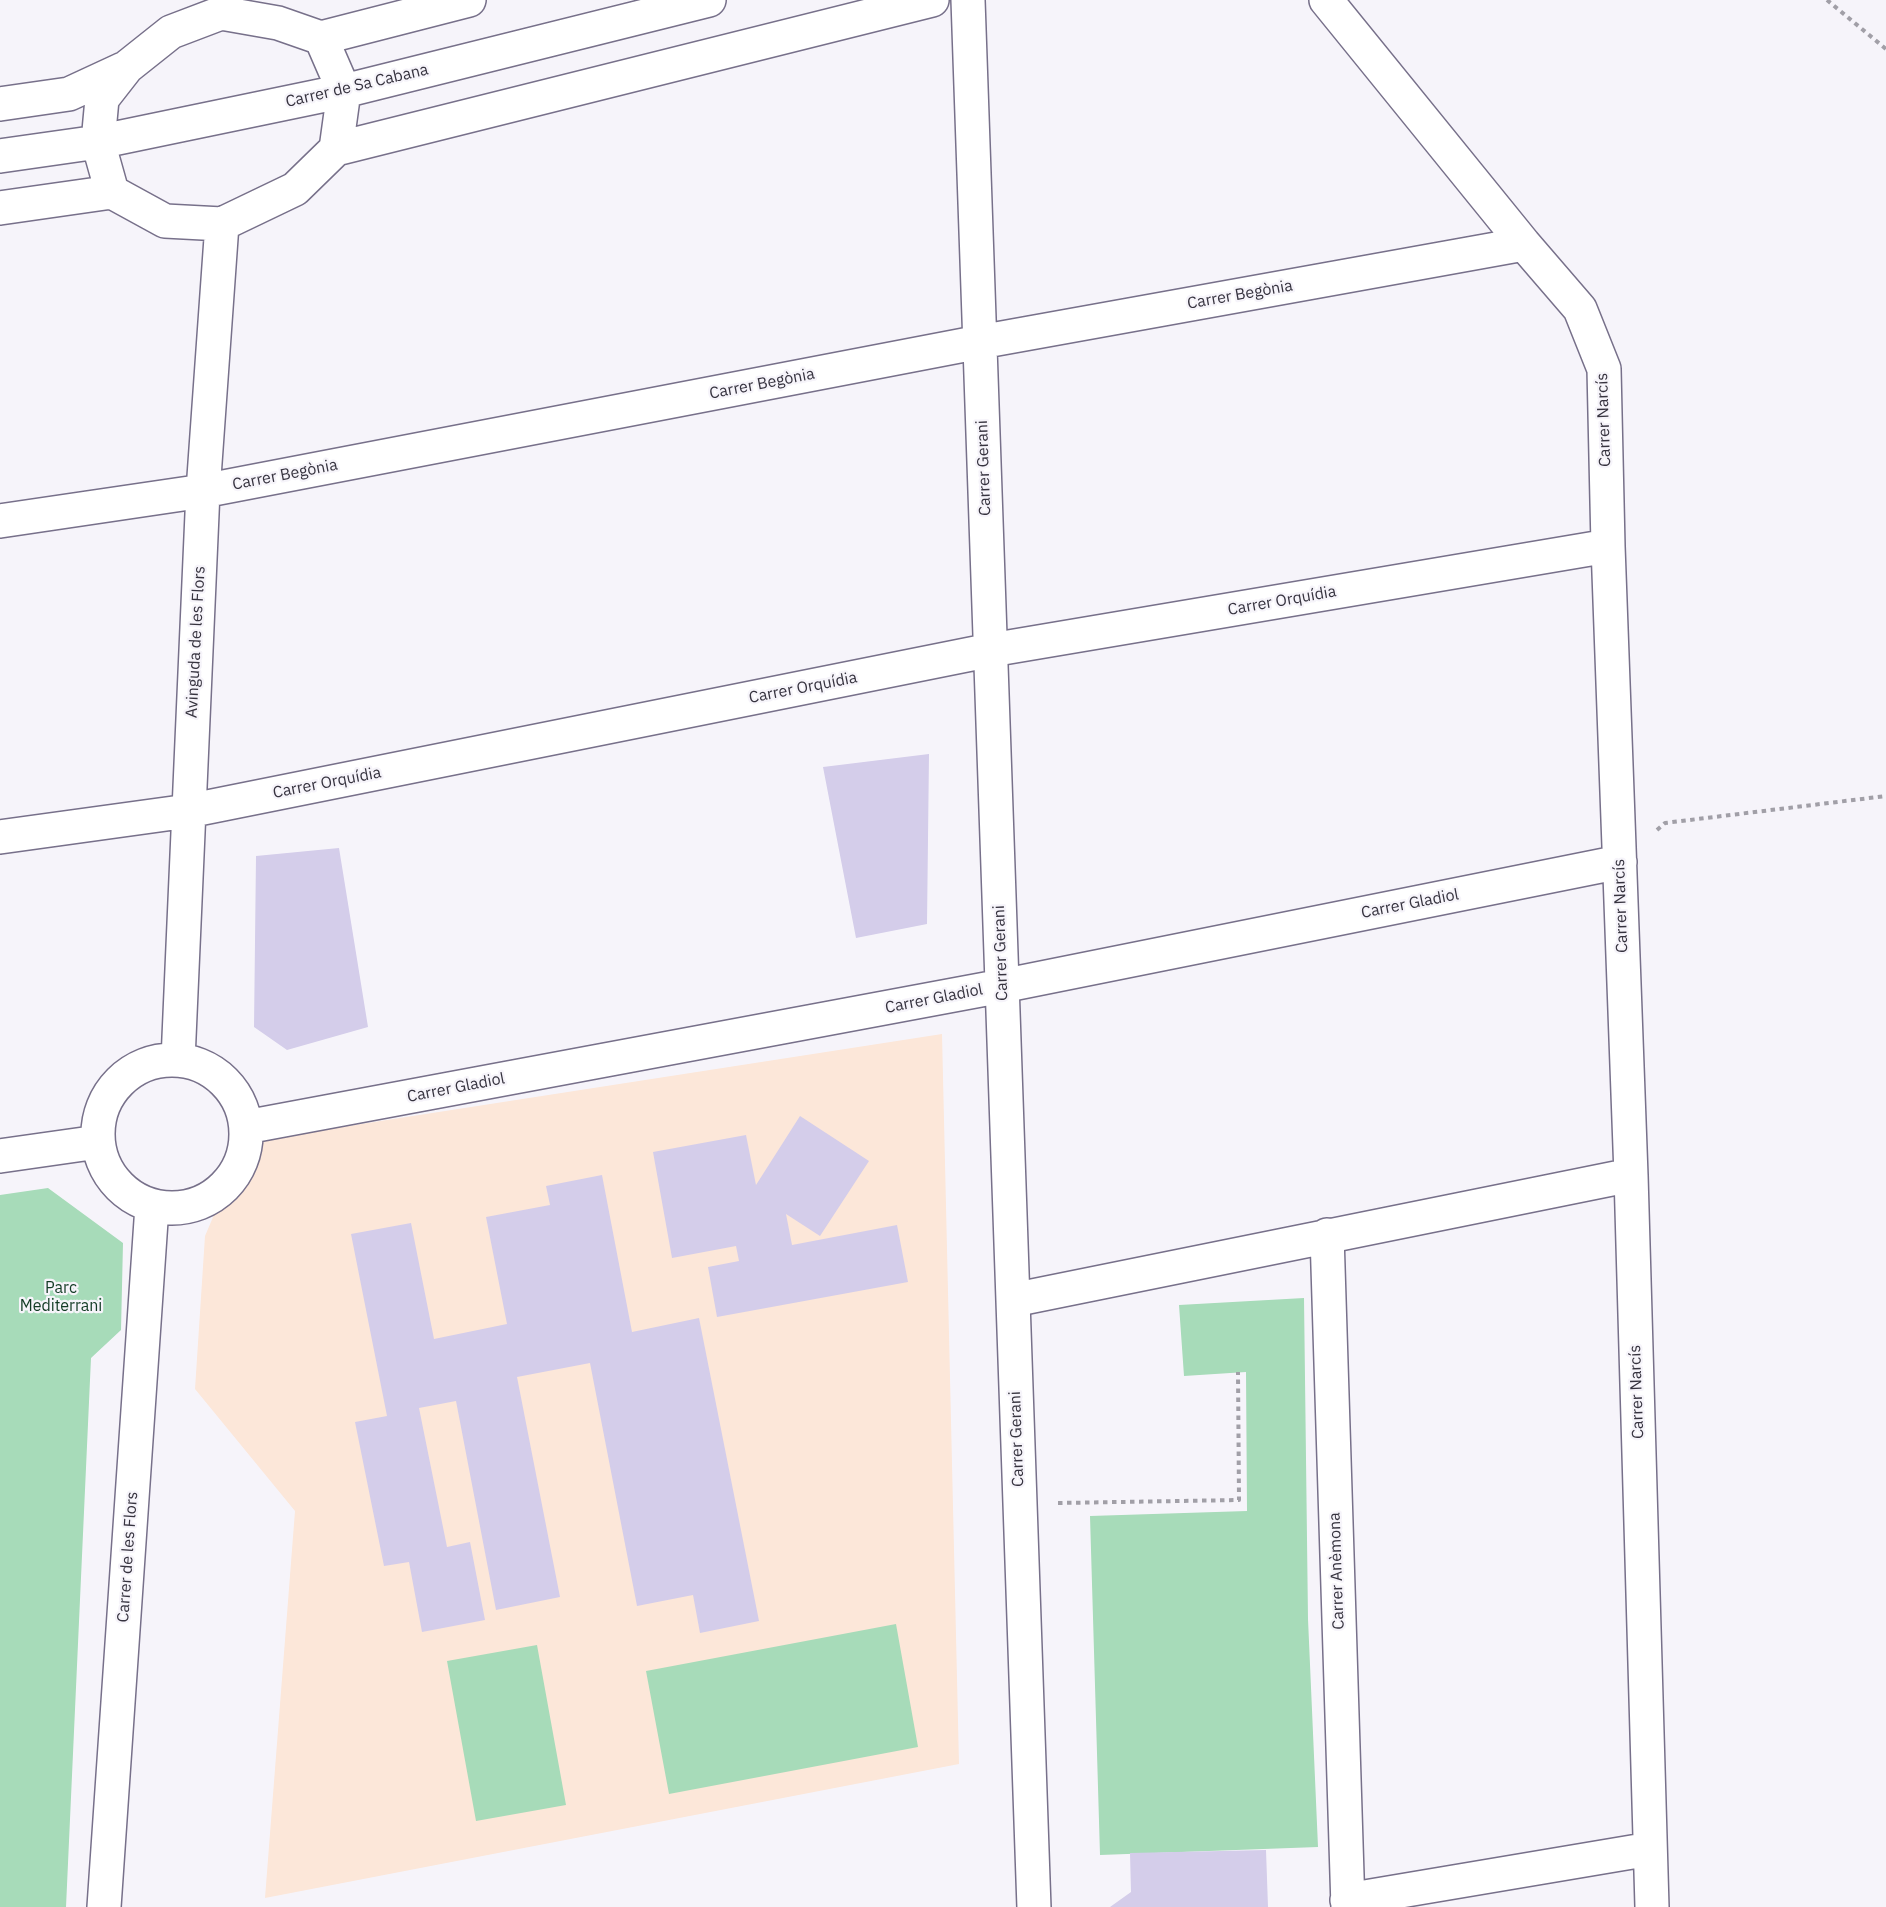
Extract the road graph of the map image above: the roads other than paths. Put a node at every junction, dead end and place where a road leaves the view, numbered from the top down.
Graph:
1 (469, 0) edge
2 (710, 0) edge
3 (932, 0) edge
4 (968, 0) edge
5 (1326, 0) edge
6 (222, 6) edge
7 (321, 38) junction
8 (127, 67) junction
9 (344, 91) junction
10 (0, 104) edge
11 (98, 142) junction
12 (336, 149) junction
13 (0, 156) edge
14 (112, 192) junction
15 (0, 208) edge
16 (222, 224) junction
17 (1524, 244) junction
18 (980, 342) junction
19 (203, 491) junction
20 (0, 521) edge
21 (1608, 546) junction
22 (991, 650) junction
23 (188, 811) junction
24 (0, 837) edge
25 (1620, 862) junction
26 (1002, 986) junction
27 (178, 1060) junction
28 (246, 1127) junction
29 (98, 1142) junction
30 (0, 1156) edge
31 (1631, 1175) junction
32 (152, 1206) junction
33 (1327, 1235) junction
34 (1013, 1300) junction
35 (1650, 1848) junction
36 (1348, 1904) edge
37 (104, 1907) edge
38 (1034, 1907) edge
39 (1652, 1907) edge

1 - 7 street
2 - 9 street, Carrer de Sa Cabana
3 - 12 street
4 - 18 street, Carrer Gerani
5 - 17 street, Carrer Narcís
6 - 7 street
6 - 8 street
7 - 9 street
8 - 10 street
8 - 11 street
9 - 11 street, Carrer de Sa Cabana
9 - 12 street
11 - 13 street, Carrer de Sa Cabana
11 - 14 street
12 - 16 street
14 - 15 street
14 - 16 street
16 - 19 street, Avinguda de les Flors
17 - 18 street, Carrer Begònia
17 - 21 street, Carrer Narcís
18 - 19 street, Carrer Begònia
18 - 22 street, Carrer Gerani
19 - 20 street, Carrer Begònia
19 - 23 street, Avinguda de les Flors
21 - 22 street, Carrer Orquídia
21 - 25 street, Carrer Narcís
22 - 23 street, Carrer Orquídia
22 - 26 street, Carrer Gerani
23 - 24 street, Carrer Orquídia
23 - 27 street, Avinguda de les Flors
25 - 26 street, Carrer Gladiol
25 - 31 street, Carrer Narcís
26 - 28 street, Carrer Gladiol
26 - 34 street, Carrer Gerani
27 - 28 street
27 - 29 street
28 - 32 street
29 - 30 street
29 - 32 street
31 - 33 street
31 - 35 street, Carrer Narcís
32 - 37 street, Carrer de les Flors
33 - 34 street
33 - 36 street, Carrer Anèmona
34 - 38 street, Carrer Gerani
35 - 36 street
35 - 39 street, Carrer Narcís

